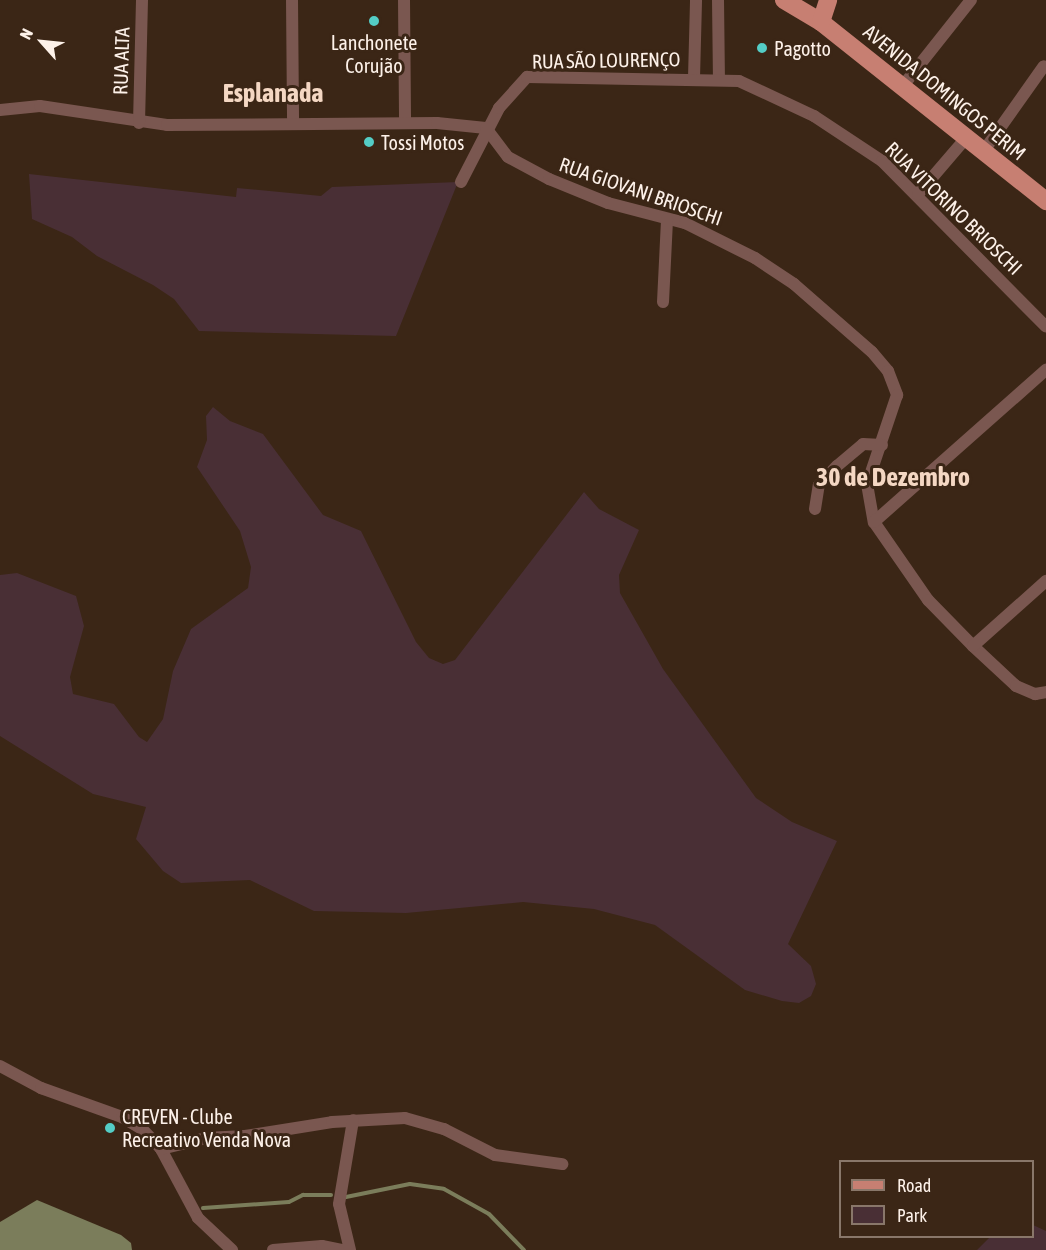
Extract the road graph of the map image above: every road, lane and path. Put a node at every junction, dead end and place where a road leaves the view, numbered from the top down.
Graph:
1 (142, 0) edge
2 (292, 0) edge
3 (405, 0) edge
4 (696, 0) edge
5 (718, 0) edge
6 (784, 0) edge
7 (828, 0) edge
8 (971, 0) edge
9 (821, 22) junction
10 (1044, 66) dead end
11 (694, 78) junction
12 (720, 79) junction
13 (902, 87) junction
14 (0, 110) edge
15 (139, 123) junction
16 (405, 123) junction
17 (293, 124) junction
18 (486, 128) junction
19 (966, 138) junction
20 (983, 152) junction
21 (461, 182) dead end
22 (918, 194) junction
23 (1045, 198) edge
24 (667, 219) junction
25 (663, 302) dead end
26 (1046, 327) edge
27 (1046, 370) edge
28 (882, 445) junction
29 (815, 509) dead end
30 (873, 522) junction
31 (1046, 581) edge
32 (972, 646) junction
33 (1046, 692) edge
34 (0, 1066) edge
35 (353, 1120) junction
36 (161, 1149) junction
37 (562, 1164) dead end
38 (232, 1250) edge
39 (273, 1250) edge
40 (342, 1250) edge
41 (350, 1250) edge

1 - 15 street, RUA ALTA
2 - 17 street
3 - 16 street
4 - 11 street, RUA SÃO LOURENÇO
5 - 12 street
6 - 9 main road, AVENIDA DOMINGOS PERIM
7 - 9 main road
8 - 13 street
9 - 13 main road, AVENIDA DOMINGOS PERIM
10 - 20 street
11 - 12 street, RUA VITORINO BRIOSCHI
11 - 18 street, RUA SÃO LOURENÇO
12 - 22 street, RUA VITORINO BRIOSCHI
13 - 19 main road, AVENIDA DOMINGOS PERIM
14 - 15 street
15 - 17 street
16 - 17 street
16 - 18 street
18 - 21 street
18 - 24 street, RUA GIOVANI BRIOSCHI
19 - 20 main road, AVENIDA DOMINGOS PERIM
19 - 22 street
20 - 23 main road, AVENIDA DOMINGOS PERIM
22 - 26 street, RUA VITORINO BRIOSCHI
24 - 25 street
24 - 28 street, RUA GIOVANI BRIOSCHI
27 - 30 street
28 - 29 street
28 - 30 street, RUA GIOVANI BRIOSCHI
30 - 32 street, RUA GIOVANI BRIOSCHI
31 - 32 street
32 - 33 street, RUA GIOVANI BRIOSCHI
34 - 36 street
35 - 36 street
35 - 37 street
35 - 41 street
36 - 38 street
39 - 40 street

